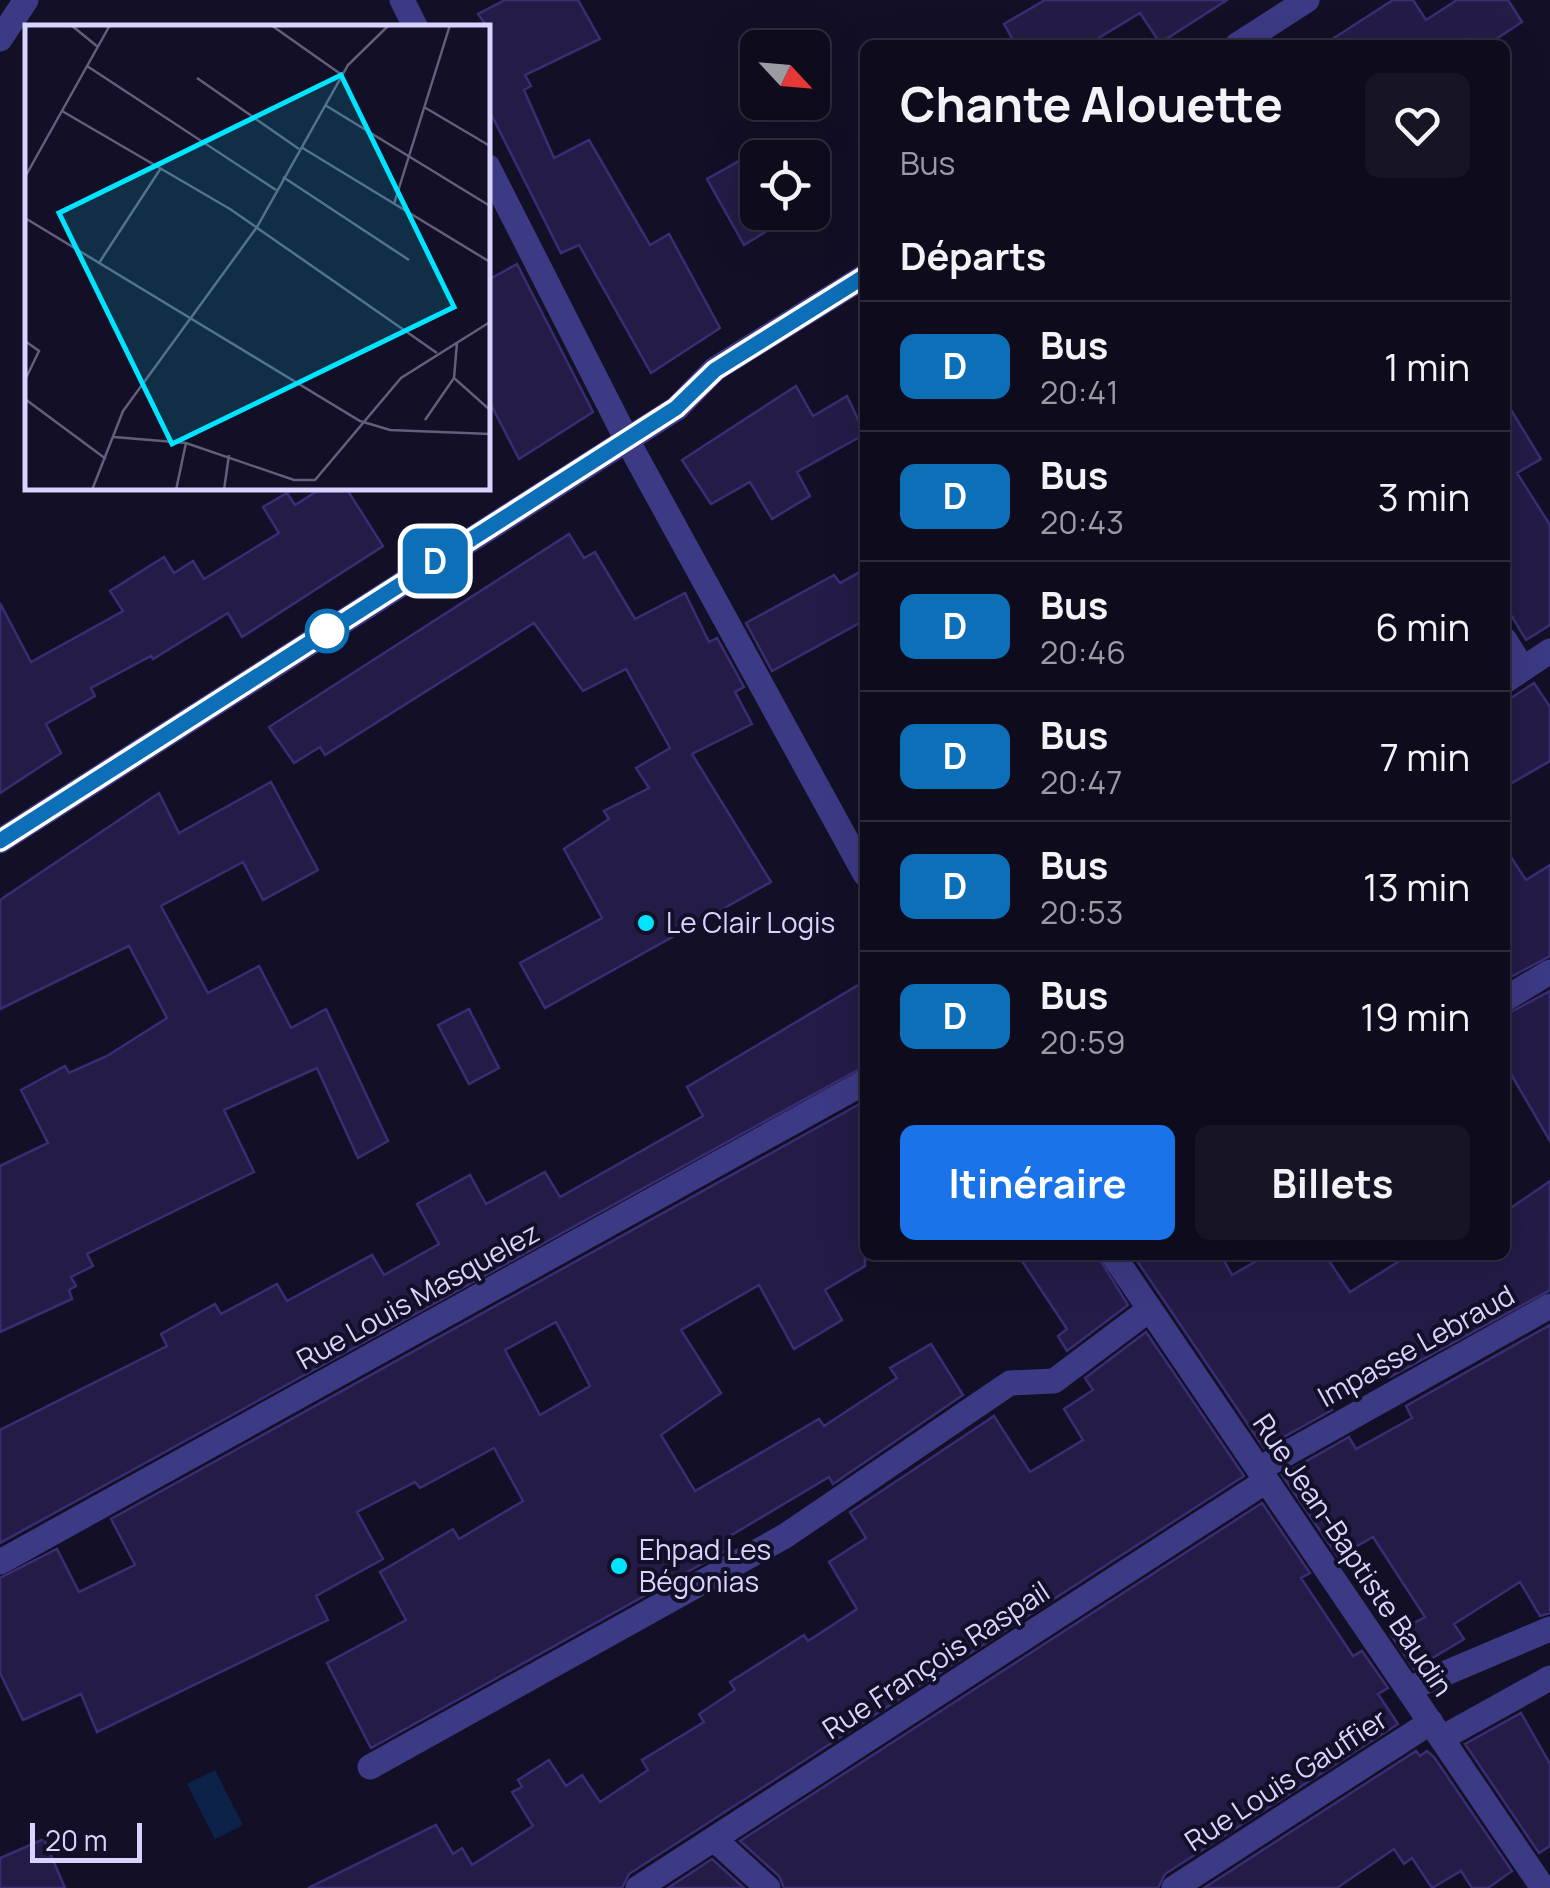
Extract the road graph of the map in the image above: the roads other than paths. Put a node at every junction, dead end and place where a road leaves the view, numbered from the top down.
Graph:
1 (26, 0) edge
2 (402, 0) edge
3 (1307, 0) edge
4 (414, 25) edge
5 (0, 39) edge
6 (1245, 40) edge
7 (490, 171) edge
8 (860, 279) edge
9 (627, 440) junction
10 (1550, 651) edge
11 (1514, 675) edge
12 (0, 841) edge
13 (860, 865) edge
14 (1550, 972) edge
15 (1510, 996) edge
16 (860, 1085) edge
17 (1116, 1260) edge
18 (1550, 1306) edge
19 (1150, 1309) junction
20 (1262, 1475) junction
21 (0, 1562) edge
22 (1550, 1628) edge
23 (1550, 1678) edge
24 (1408, 1689) junction
25 (1436, 1730) junction
26 (370, 1767) dead end
27 (714, 1840) junction
28 (638, 1888) edge
29 (768, 1888) edge
30 (1174, 1888) edge
31 (1543, 1888) edge

1 - 5 street
2 - 4 street
3 - 6 street
7 - 9 street
8 - 9 street
9 - 12 street
9 - 13 street
10 - 11 street
14 - 15 street
16 - 21 street, Rue Louis Masquelez
17 - 19 street, Rue Jean-Baptiste Baudin
18 - 20 street, Impasse Lebraud
19 - 20 street, Rue Jean-Baptiste Baudin
19 - 26 street
20 - 24 street, Rue Jean-Baptiste Baudin
20 - 27 street, Rue François Raspail
22 - 24 street
23 - 25 street, Rue Louis Gauffier
24 - 25 street, Rue Jean-Baptiste Baudin
25 - 30 street, Rue Louis Gauffier
25 - 31 street, Rue Jean-Baptiste Baudin
27 - 28 street, Rue François Raspail
27 - 29 street

